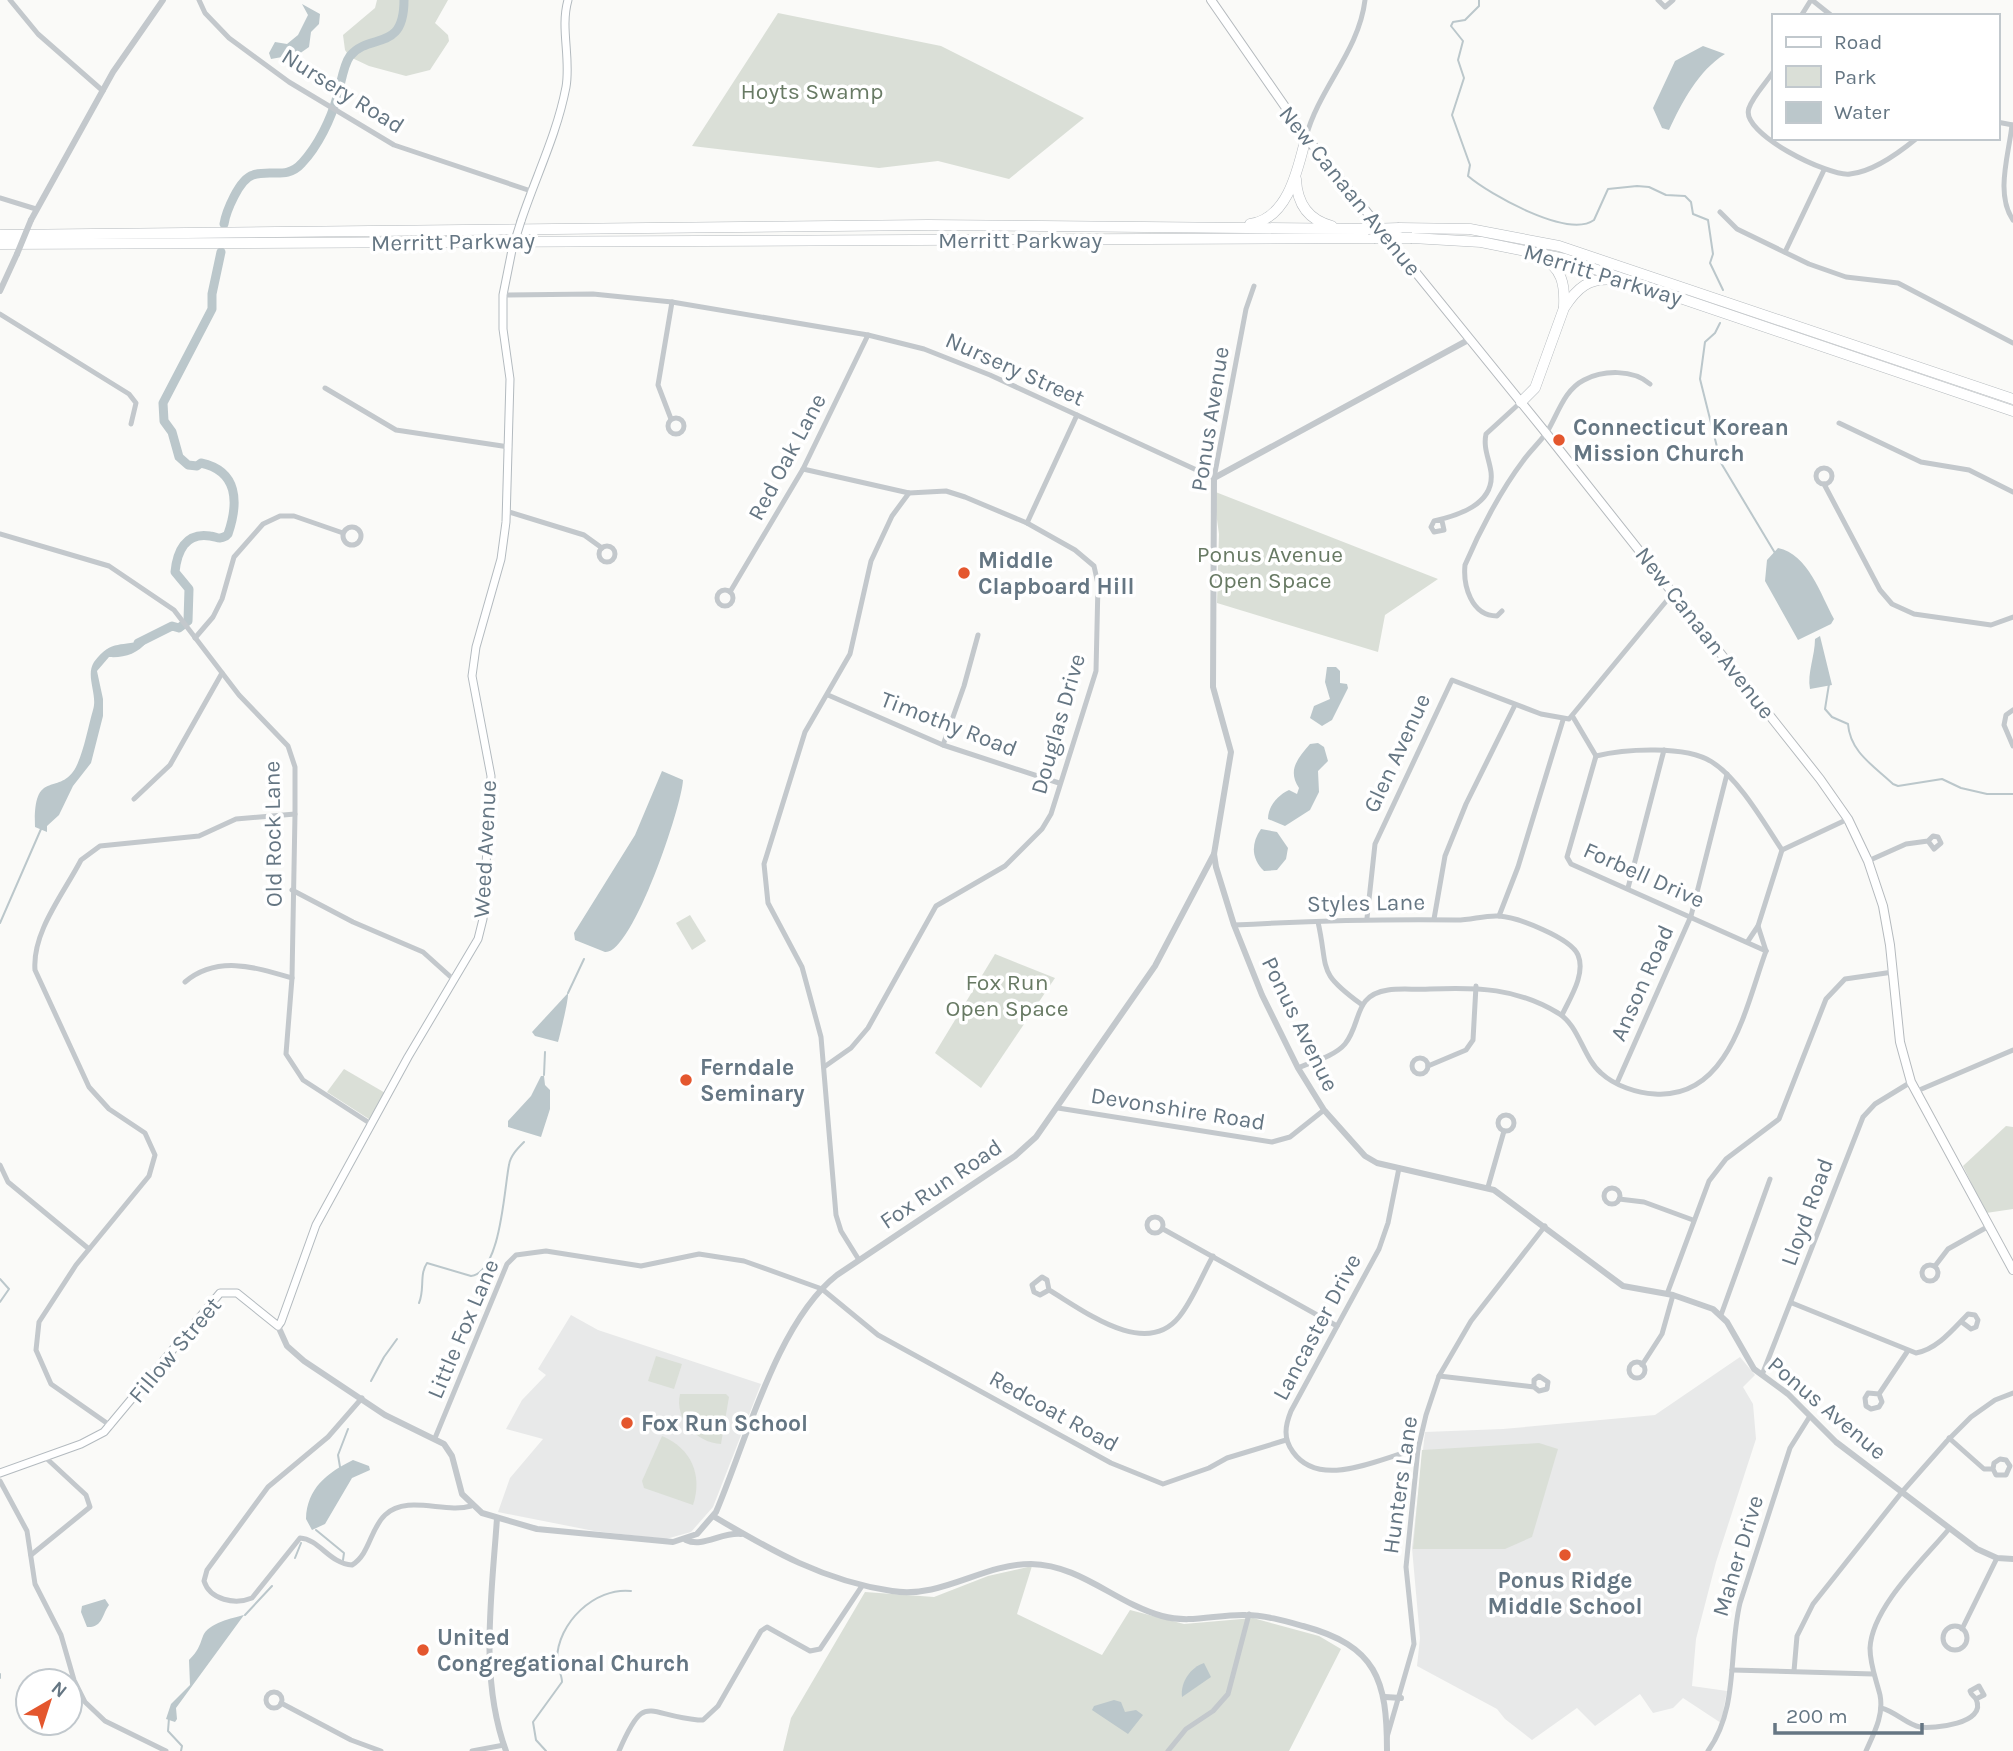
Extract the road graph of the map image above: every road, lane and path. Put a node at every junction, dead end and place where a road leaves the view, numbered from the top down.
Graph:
1 (10, 0) edge
2 (163, 0) edge
3 (199, 0) edge
4 (568, 0) edge
5 (1210, 0) edge
6 (1365, 0) edge
7 (1658, 0) edge
8 (1673, 0) edge
9 (1812, 0) edge
10 (1830, 14) edge
11 (1772, 73) edge
12 (103, 91) junction
13 (2013, 125) edge
14 (1306, 138) junction
15 (1913, 140) edge
16 (1824, 170) junction
17 (1296, 173) junction
18 (531, 191) junction
19 (0, 198) edge
20 (36, 209) junction
21 (1720, 212) dead end
22 (2013, 220) edge
23 (1222, 228) junction
24 (1347, 229) junction
25 (1371, 234) junction
26 (0, 235) edge
27 (0, 244) edge
28 (1518, 248) junction
29 (1784, 251) junction
30 (1642, 285) junction
31 (1254, 286) dead end
32 (0, 292) edge
33 (503, 295) junction
34 (673, 302) junction
35 (1564, 308) junction
36 (0, 314) edge
37 (868, 335) junction
38 (1470, 339) junction
39 (2013, 343) edge
40 (1650, 384) dead end
41 (325, 388) dead end
42 (2013, 399) edge
43 (1521, 402) junction
44 (2013, 411) edge
45 (1077, 415) junction
46 (671, 419) dead end
47 (1839, 423) dead end
48 (131, 424) dead end
49 (1546, 433) junction
50 (509, 447) junction
51 (803, 469) junction
52 (1214, 478) junction
53 (1824, 484) dead end
54 (2013, 492) edge
55 (909, 493) junction
56 (506, 511) junction
57 (1442, 521) dead end
58 (1027, 523) junction
59 (343, 533) dead end
60 (0, 534) edge
61 (601, 548) dead end
62 (730, 592) dead end
63 (1672, 593) junction
64 (1502, 611) dead end
65 (2013, 617) edge
66 (978, 635) dead end
67 (195, 638) junction
68 (222, 673) junction
69 (828, 695) junction
70 (1516, 705) junction
71 (2013, 710) edge
72 (1573, 717) junction
73 (1563, 720) junction
74 (943, 745) junction
75 (2013, 746) edge
76 (1664, 750) junction
77 (1596, 757) junction
78 (1727, 774) junction
79 (1059, 783) junction
80 (134, 799) dead end
81 (295, 814) junction
82 (1848, 819) junction
83 (1928, 841) dead end
84 (1782, 850) junction
85 (1214, 853) junction
86 (1868, 860) junction
87 (1201, 879) junction
88 (1220, 883) junction
89 (1628, 888) junction
90 (292, 890) junction
91 (1499, 916) junction
92 (1691, 916) junction
93 (1367, 918) junction
94 (1434, 919) junction
95 (1318, 922) junction
96 (1234, 925) junction
97 (1758, 926) junction
98 (1748, 941) junction
99 (1766, 951) junction
100 (1893, 972) junction
101 (292, 978) junction
102 (453, 979) junction
103 (185, 982) dead end
104 (1476, 986) junction
105 (1361, 1004) junction
106 (1562, 1015) junction
107 (2013, 1050) edge
108 (1428, 1066) dead end
109 (824, 1067) junction
110 (1298, 1068) junction
111 (1911, 1082) junction
112 (1617, 1083) junction
113 (1917, 1091) junction
114 (1058, 1108) junction
115 (1324, 1110) junction
116 (371, 1124) junction
117 (1504, 1130) dead end
118 (0, 1165) edge
119 (1399, 1168) junction
120 (1770, 1179) dead end
121 (1488, 1187) junction
122 (1619, 1199) dead end
123 (1693, 1220) junction
124 (1545, 1226) junction
125 (1989, 1226) junction
126 (1163, 1229) dead end
127 (89, 1249) junction
128 (1213, 1256) junction
129 (859, 1260) junction
130 (1935, 1266) dead end
131 (2013, 1270) edge
132 (822, 1289) junction
133 (1049, 1290) dead end
134 (1670, 1294) junction
135 (1793, 1303) junction
136 (1721, 1315) junction
137 (1963, 1323) dead end
138 (278, 1326) junction
139 (1337, 1326) junction
140 (1907, 1352) junction
141 (1642, 1364) dead end
142 (1762, 1375) junction
143 (1439, 1376) junction
144 (1534, 1387) dead end
145 (2013, 1393) edge
146 (1879, 1394) dead end
147 (362, 1398) junction
148 (1810, 1416) junction
149 (111, 1426) junction
150 (435, 1437) junction
151 (1950, 1438) junction
152 (1286, 1440) junction
153 (1418, 1449) junction
154 (45, 1457) junction
155 (1993, 1469) dead end
156 (0, 1472) edge
157 (0, 1480) edge
158 (1902, 1492) junction
159 (471, 1506) junction
160 (713, 1516) junction
161 (497, 1518) junction
162 (703, 1529) junction
163 (1949, 1529) junction
164 (743, 1534) junction
165 (714, 1537) junction
166 (686, 1540) junction
167 (31, 1555) junction
168 (1997, 1558) junction
169 (2013, 1559) edge
170 (862, 1586) junction
171 (1249, 1614) junction
172 (1962, 1629) junction
173 (1732, 1670) junction
174 (1794, 1671) junction
175 (1873, 1674) junction
176 (1385, 1697) junction
177 (1401, 1698) junction
178 (1976, 1699) dead end
179 (281, 1703) dead end
180 (1881, 1707) junction
181 (1387, 1737) junction
182 (505, 1748) edge
183 (166, 1751) edge
184 (382, 1751) edge
185 (472, 1751) edge
186 (619, 1751) edge
187 (1168, 1751) edge
188 (1387, 1751) edge
189 (1707, 1751) edge
190 (1866, 1751) edge

1 - 12 street
2 - 12 street
3 - 18 street, Nursery Road
4 - 18 main road, Weed Avenue
5 - 14 main road, New Canaan Avenue
6 - 14 street
7 - 8 street
9 - 10 street
11 - 16 street
12 - 20 street
13 - 22 street
14 - 17 highway
14 - 38 main road, New Canaan Avenue
15 - 16 street
16 - 29 street
17 - 23 highway
17 - 24 highway
18 - 33 main road, Weed Avenue, bridge
19 - 20 street
20 - 32 street, bridge
21 - 29 street
23 - 24 highway, Merritt Parkway
23 - 26 highway, Merritt Parkway
24 - 25 highway, Merritt Parkway
25 - 27 highway, Merritt Parkway
25 - 28 highway, Merritt Parkway, bridge
25 - 42 highway, Merritt Parkway, bridge
28 - 30 highway, Merritt Parkway
28 - 35 highway
29 - 39 street
30 - 35 highway
30 - 44 highway, Merritt Parkway
31 - 52 street, Ponus Avenue
33 - 34 street, Nursery Street
33 - 50 main road, Weed Avenue
34 - 37 street, Nursery Street
34 - 46 street
35 - 43 highway
36 - 48 street
37 - 45 street, Nursery Street
37 - 51 street, Red Oak Lane
38 - 43 main road, New Canaan Avenue
38 - 52 street
40 - 49 street
41 - 50 street
43 - 49 main road, New Canaan Avenue
43 - 57 street
45 - 52 street, Nursery Street
45 - 58 street
47 - 54 street
49 - 63 main road, New Canaan Avenue
49 - 64 street
50 - 56 main road, Weed Avenue
51 - 55 street, Douglas Drive
51 - 62 street, Red Oak Lane
52 - 85 street, Ponus Avenue
53 - 65 street
55 - 58 street, Douglas Drive
55 - 69 street
56 - 61 street
56 - 102 main road, Weed Avenue
58 - 79 street, Douglas Drive
59 - 67 street
60 - 67 street, Old Rock Lane
63 - 72 street
63 - 82 main road, New Canaan Avenue
66 - 74 street
67 - 68 street, Old Rock Lane
68 - 80 street
68 - 81 street, Old Rock Lane
69 - 74 street, Timothy Road
69 - 109 street
70 - 73 street, Glen Avenue
70 - 93 street, Glen Avenue
70 - 94 street
71 - 75 street
72 - 73 street
72 - 77 street
73 - 91 street
74 - 79 street, Timothy Road
76 - 77 street
76 - 78 street
76 - 89 street
77 - 89 street, Forbell Drive
78 - 84 street
78 - 92 street, Anson Road
79 - 109 street, Douglas Drive
81 - 90 street, Old Rock Lane
81 - 127 street
82 - 84 street
82 - 86 main road, New Canaan Avenue
83 - 86 street
84 - 97 street
85 - 87 street, Fox Run Road
85 - 88 street, Ponus Avenue
86 - 100 main road, New Canaan Avenue
87 - 88 street
87 - 114 street, Fox Run Road
88 - 96 street, Ponus Avenue
89 - 92 street, Forbell Drive
90 - 101 street, Old Rock Lane
90 - 102 street
91 - 94 street, Styles Lane
91 - 106 street, Styles Lane
92 - 98 street, Forbell Drive
92 - 112 street, Anson Road
93 - 94 street, Styles Lane
93 - 95 street, Styles Lane
95 - 96 street, Styles Lane
95 - 105 street
96 - 110 street, Ponus Avenue
97 - 98 street
97 - 99 street
98 - 99 street, Forbell Drive
99 - 112 street
100 - 111 main road, New Canaan Avenue
100 - 123 street
101 - 103 street
101 - 116 street, Old Rock Lane
102 - 116 main road, Weed Avenue
104 - 105 street
104 - 106 street
104 - 108 street
105 - 110 street
106 - 112 street
107 - 113 street
109 - 129 street
110 - 115 street, Ponus Avenue
111 - 113 main road, New Canaan Avenue
111 - 135 street, Lloyd Road
113 - 125 main road, New Canaan Avenue
114 - 115 street, Devonshire Road
114 - 129 street, Fox Run Road
115 - 119 street, Ponus Avenue
116 - 138 main road, Weed Avenue
117 - 121 street
118 - 127 street
119 - 121 street, Ponus Avenue
119 - 139 street, Lancaster Drive
120 - 136 street
121 - 124 street, Ponus Avenue
122 - 123 street
123 - 134 street
124 - 134 street, Ponus Avenue
124 - 143 street, Hunters Lane
125 - 130 street
125 - 131 main road, New Canaan Avenue
126 - 128 street
127 - 149 street
128 - 133 street
128 - 139 street
129 - 132 street, Fox Run Road
132 - 150 street, Little Fox Lane
132 - 152 street, Redcoat Road
132 - 160 street, Fox Run Road
134 - 136 street, Ponus Avenue
134 - 141 street
135 - 140 street
135 - 142 street, Lloyd Road
136 - 142 street, Ponus Avenue
137 - 140 street
138 - 147 street, Fillow Street
138 - 149 main road, Fillow Street
139 - 152 street, Lancaster Drive
140 - 146 street
142 - 148 street, Ponus Avenue
143 - 144 street
143 - 153 street, Hunters Lane
145 - 151 street
147 - 150 street, Fillow Street
147 - 159 street
148 - 158 street, Ponus Avenue
148 - 173 street, Maher Drive
149 - 154 main road, Fillow Street
150 - 159 street
151 - 155 street
151 - 158 street
152 - 153 street
153 - 177 street, Hunters Lane
154 - 156 main road, Fillow Street
154 - 167 street
157 - 167 street
158 - 163 street, Ponus Avenue
158 - 174 street
159 - 161 street
160 - 162 street
160 - 164 street
161 - 166 street
161 - 182 street
162 - 165 street
162 - 166 street
163 - 168 street, Ponus Avenue
163 - 175 street
164 - 165 street
164 - 170 street
165 - 166 street
167 - 183 street
168 - 169 street, Ponus Avenue
168 - 172 street
170 - 171 street
170 - 186 street
171 - 176 street
171 - 187 street
172 - 172 street
173 - 174 street
173 - 189 street, Maher Drive
174 - 175 street
175 - 180 street
176 - 177 street
176 - 181 street
177 - 181 street, Hunters Lane
178 - 180 street
179 - 184 street
180 - 190 street
181 - 188 street
182 - 185 street

